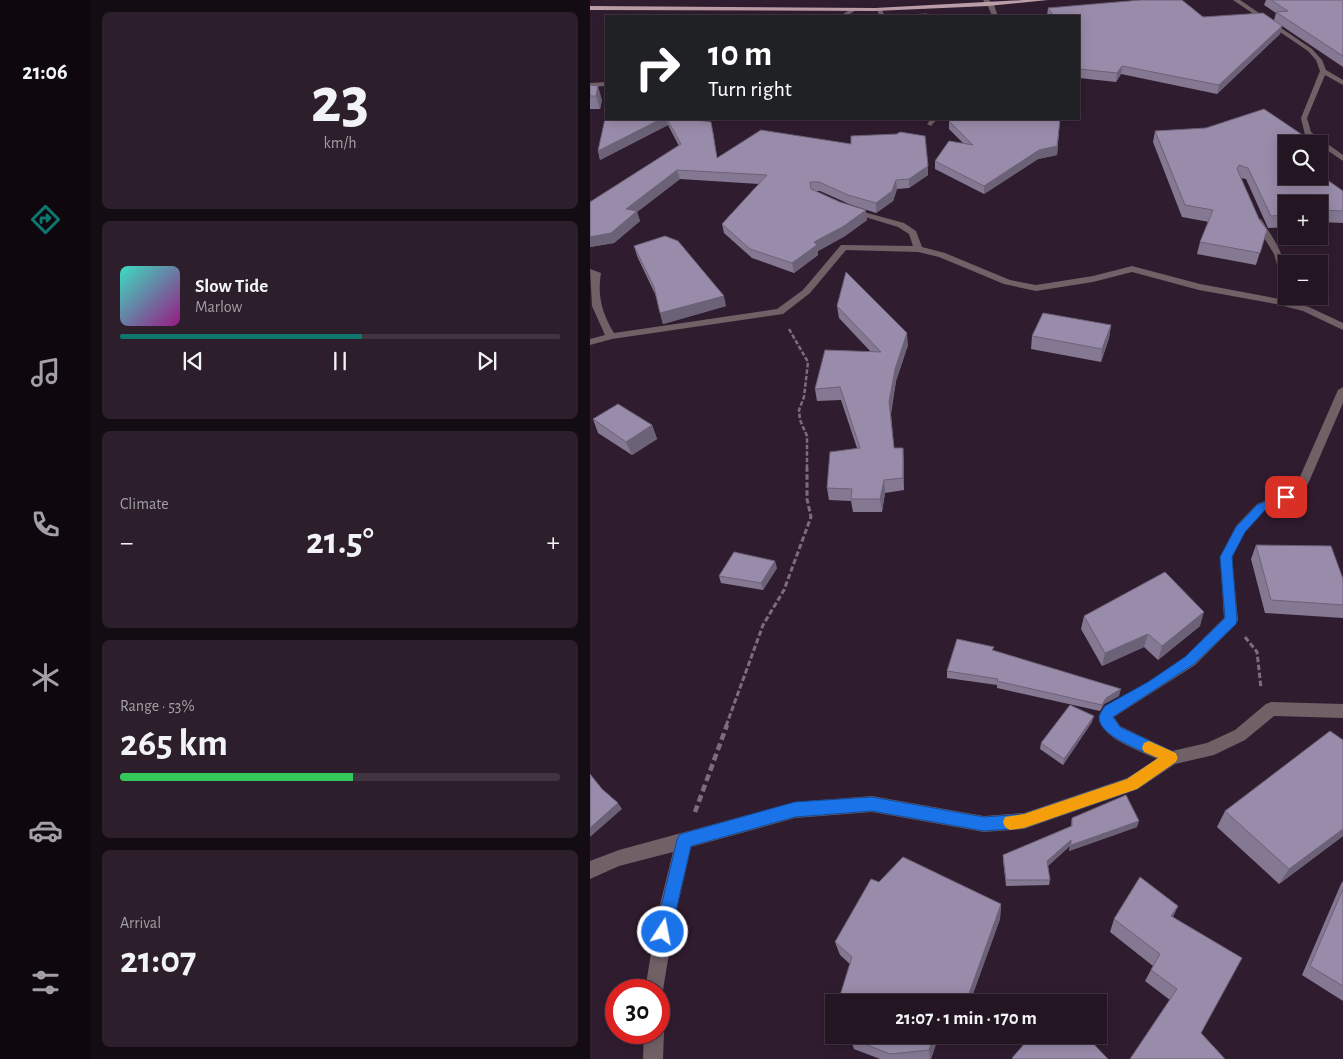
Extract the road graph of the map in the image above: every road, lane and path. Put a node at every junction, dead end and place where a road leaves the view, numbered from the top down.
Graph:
1 (986, 0) edge
2 (1045, 0) edge
3 (1236, 0) edge
4 (991, 5) junction
5 (590, 8) edge
6 (880, 9) junction
7 (853, 10) junction
8 (800, 13) edge
9 (845, 15) edge
10 (882, 15) edge
11 (995, 15) edge
12 (1323, 71) junction
13 (1343, 83) edge
14 (605, 84) edge
15 (590, 85) edge
16 (1343, 159) edge
17 (844, 208) edge
18 (1254, 213) edge
19 (918, 249) junction
20 (1278, 255) edge
21 (590, 272) edge
22 (1304, 305) edge
23 (1306, 309) junction
24 (780, 312) junction
25 (1343, 327) edge
26 (611, 336) junction
27 (590, 342) edge
28 (1343, 390) edge
29 (1231, 620) junction
30 (1271, 709) junction
31 (1343, 711) edge
32 (1170, 758) junction
33 (684, 840) junction
34 (590, 870) edge
35 (656, 979) edge
36 (654, 1044) edge
37 (653, 1059) edge

1 - 4 street
2 - 4 main road
3 - 12 street
4 - 6 main road
4 - 11 street
5 - 8 main road
6 - 7 main road
6 - 10 street
7 - 8 main road
7 - 9 street
12 - 13 street
12 - 16 street
14 - 15 street
17 - 19 street
18 - 20 street
19 - 23 street
19 - 24 street
21 - 26 street
22 - 23 street
23 - 25 street
24 - 26 street
24 - 33 path
26 - 27 street
28 - 29 street
29 - 30 path
29 - 32 street
30 - 31 street
30 - 32 street
32 - 33 street
33 - 34 street
33 - 35 street
36 - 37 street

